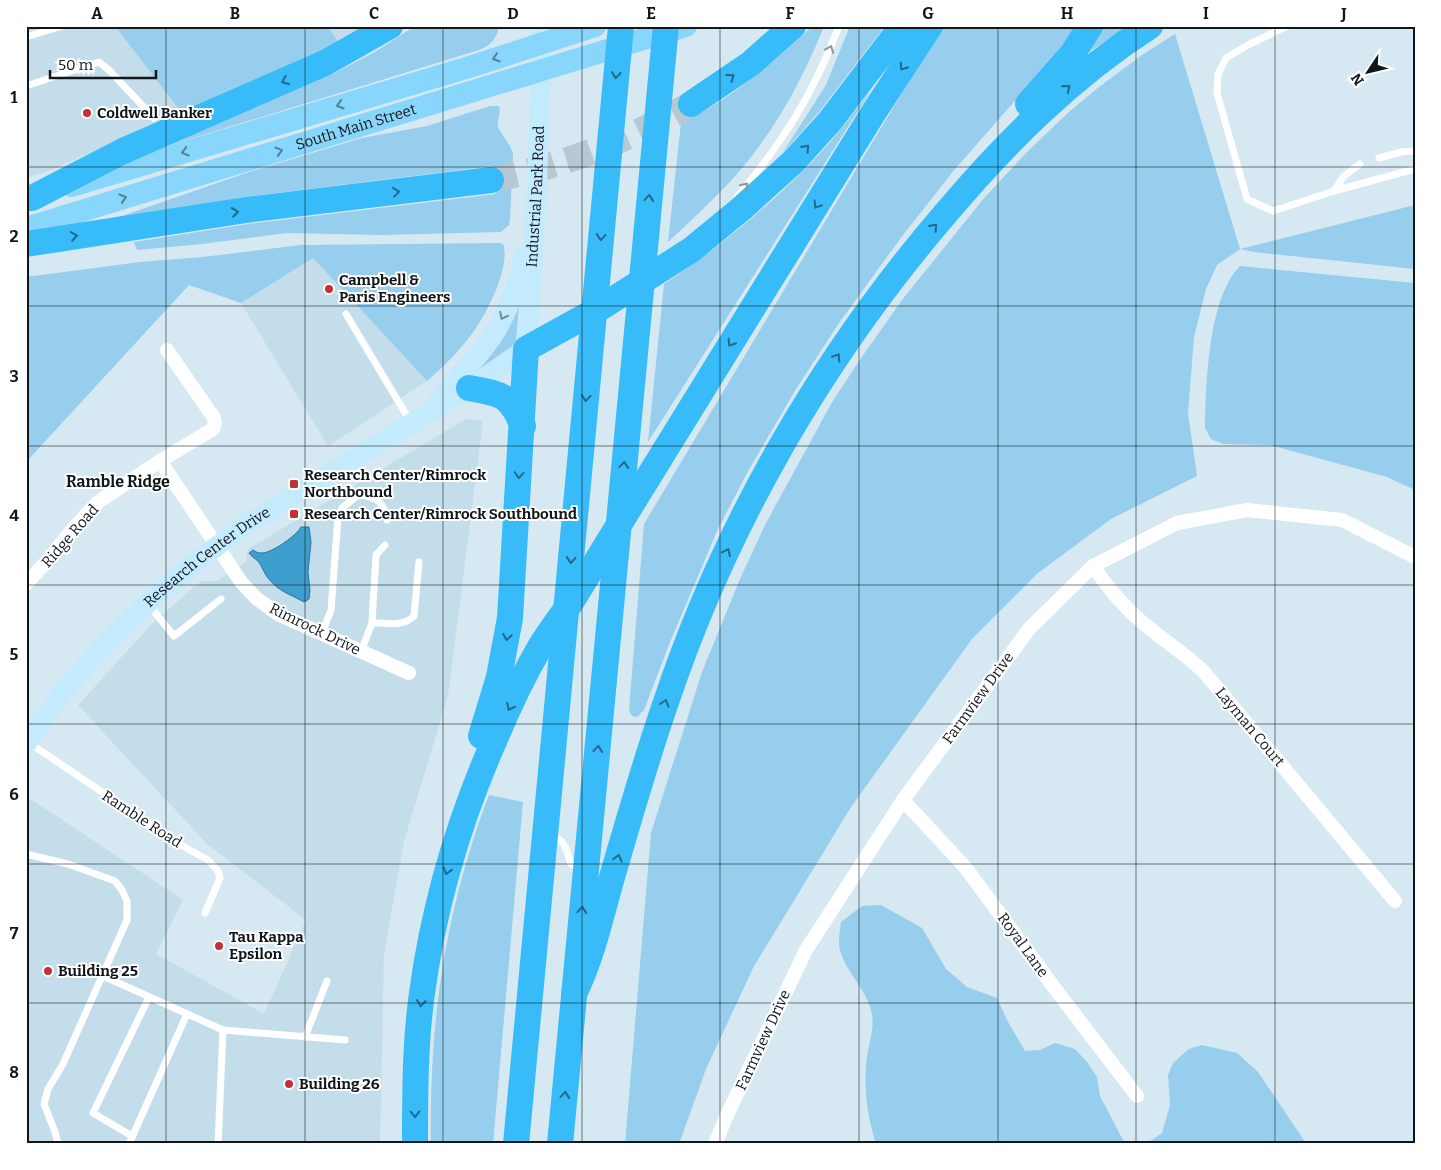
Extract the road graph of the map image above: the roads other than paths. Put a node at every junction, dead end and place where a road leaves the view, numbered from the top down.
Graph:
1 (62, 26) edge
2 (390, 26) edge
3 (527, 26) edge
4 (621, 26) edge
5 (666, 26) edge
6 (686, 26) edge
7 (793, 26) edge
8 (839, 26) edge
9 (901, 26) edge
10 (930, 26) edge
11 (1090, 26) edge
12 (1150, 26) edge
13 (1287, 26) edge
14 (589, 28) edge
15 (542, 34) edge
16 (26, 37) edge
17 (542, 70) junction
18 (26, 86) edge
19 (691, 104) tunnel mouth
20 (154, 118) dead end
21 (1415, 151) edge
22 (1379, 158) dead end
23 (1360, 164) dead end
24 (1415, 169) edge
25 (491, 180) tunnel mouth
26 (971, 184) junction
27 (1334, 191) junction
28 (29, 199) edge
29 (732, 202) dead end
30 (720, 216) dead end
31 (535, 222) junction
32 (26, 228) edge
33 (26, 244) edge
34 (691, 250) junction
35 (346, 314) dead end
36 (526, 349) junction
37 (167, 350) dead end
38 (469, 388) junction
39 (419, 419) junction
40 (523, 426) junction
41 (160, 461) junction
42 (386, 520) dead end
43 (216, 545) junction
44 (385, 545) dead end
45 (1415, 557) edge
46 (419, 562) dead end
47 (1093, 566) junction
48 (26, 584) edge
49 (221, 599) dead end
50 (148, 603) junction
51 (372, 623) junction
52 (322, 633) junction
53 (361, 652) junction
54 (409, 673) dead end
55 (27, 743) edge
56 (903, 800) junction
57 (462, 825) junction
58 (545, 834) junction
59 (26, 854) edge
60 (586, 871) junction
61 (1395, 901) dead end
62 (205, 913) dead end
63 (103, 976) junction
64 (327, 980) dead end
65 (574, 994) junction
66 (149, 997) junction
67 (187, 1014) junction
68 (222, 1030) junction
69 (305, 1037) junction
70 (345, 1040) dead end
71 (1137, 1096) dead end
72 (132, 1136) junction
73 (58, 1144) edge
74 (128, 1144) edge
75 (218, 1144) edge
76 (415, 1144) edge
77 (516, 1144) edge
78 (560, 1144) edge
79 (715, 1144) edge

1 - 16 lane
2 -> 28 highway
3 - 15 main road
4 -> 58 highway
60 -> 5 highway
6 - 17 main road, South Main Street
19 -> 7 highway
29 -> 8 lane
34 -> 9 highway
10 -> 57 highway
11 - 26 highway
26 -> 12 highway
13 - 27 lane
14 - 15 main road, South Main Street
15 - 17 main road, Industrial Park Road
15 -> 28 main road, South Main Street
17 - 31 main road, Industrial Park Road
32 -> 17 main road, South Main Street
18 - 20 lane
21 - 22 lane
23 - 27 lane
24 - 27 lane
33 -> 25 highway
65 -> 26 highway
30 - 34 lane
31 - 36 main road, Industrial Park Road
31 -> 39 main road, Research Center Drive
34 - 36 highway
35 - 39 lane
36 - 38 main road, Research Center Drive
36 - 40 highway
37 - 41 street, Ridge Road
38 - 39 main road, Research Center Drive
38 - 40 highway
39 - 43 main road, Research Center Drive
40 -> 57 highway
41 - 43 street, Rimrock Drive
41 - 48 street, Ridge Road
42 - 52 lane
43 - 50 main road, Research Center Drive
43 - 52 street, Rimrock Drive
44 - 51 lane
45 - 47 street, Farmview Drive
46 - 51 lane
47 - 56 street, Farmview Drive
47 - 61 street, Layman Court
49 - 50 lane
50 - 55 main road, Research Center Drive
51 - 53 lane
52 - 53 street, Rimrock Drive
53 - 54 street, Rimrock Drive
55 - 62 lane, Ramble Road
56 - 71 street, Royal Lane
56 - 79 street, Farmview Drive
57 -> 76 highway
58 - 60 lane
58 - 77 highway
59 - 63 lane
65 -> 60 highway
63 - 66 lane
63 - 73 lane
64 - 69 lane
78 -> 65 highway
66 - 67 lane
66 - 72 lane
67 - 68 lane
67 - 72 lane
68 - 69 lane
68 - 75 lane
69 - 70 lane
72 - 74 lane

